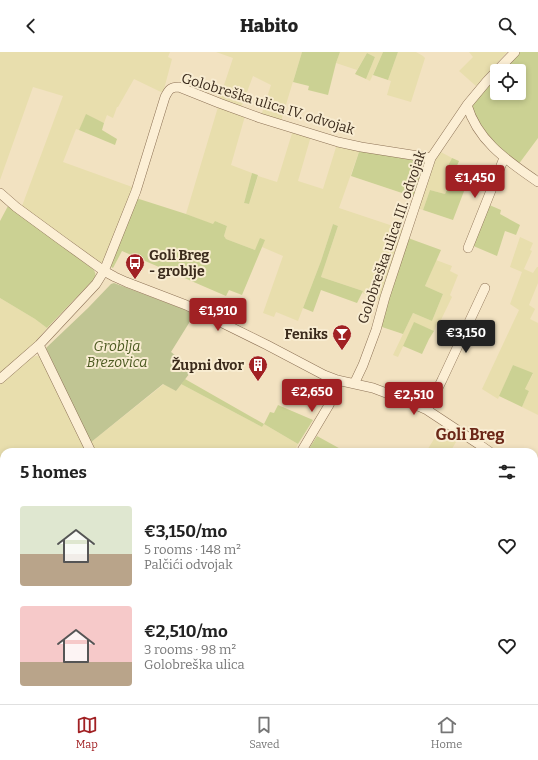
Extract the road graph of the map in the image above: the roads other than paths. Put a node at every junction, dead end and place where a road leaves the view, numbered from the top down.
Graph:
1 (515, 52) edge
2 (467, 105) junction
3 (432, 158) junction
4 (504, 158) junction
5 (538, 182) edge
6 (0, 193) edge
7 (468, 248) dead end
8 (104, 271) junction
9 (485, 288) dead end
10 (39, 345) junction
11 (0, 379) edge
12 (337, 380) junction
13 (354, 384) junction
14 (427, 410) junction
15 (89, 448) edge
16 (303, 448) edge
17 (484, 448) edge

1 - 2 street, Golobreška ulica III. odvojak
2 - 3 street, Golobreška ulica III. odvojak
2 - 4 street
3 - 8 street, Golobreška ulica IV. odvojak
3 - 13 street, Golobreška ulica III. odvojak
4 - 5 street
4 - 7 street
6 - 8 street
8 - 10 street
8 - 12 street
9 - 14 street
10 - 11 street
10 - 15 street
12 - 13 street
12 - 16 street
13 - 14 street
14 - 17 street

